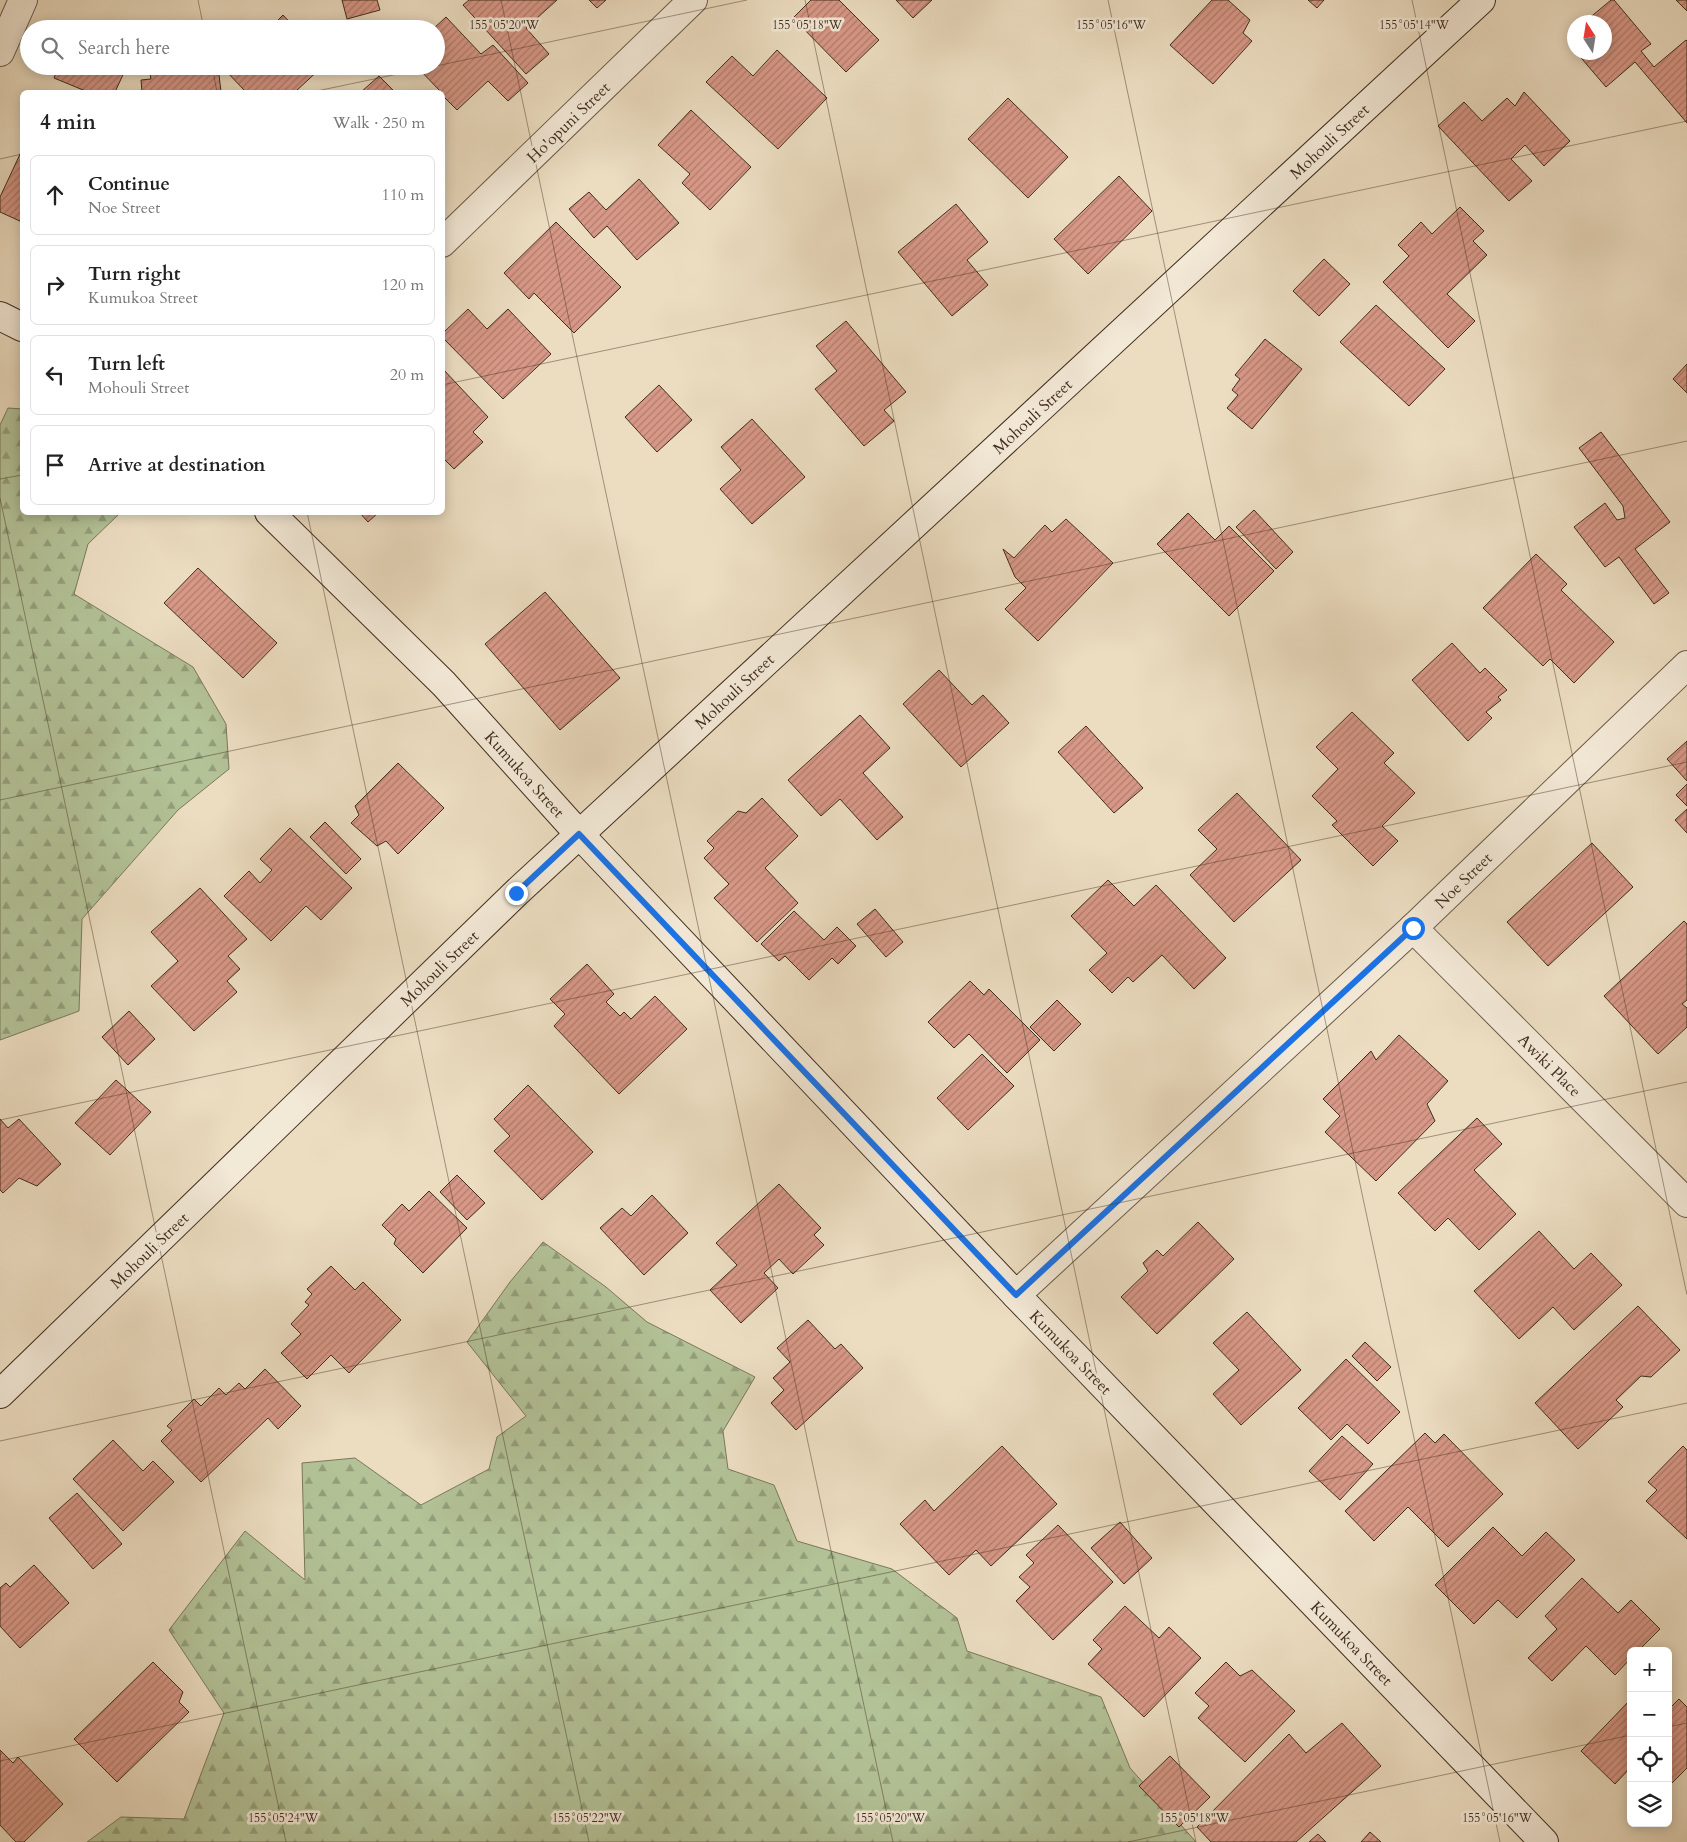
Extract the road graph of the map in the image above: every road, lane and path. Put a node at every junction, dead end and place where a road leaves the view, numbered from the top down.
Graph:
1 (23, 0) edge
2 (693, 0) edge
3 (1481, 0) edge
4 (0, 52) edge
5 (445, 241) edge
6 (0, 316) edge
7 (20, 326) edge
8 (272, 515) edge
9 (1687, 665) edge
10 (579, 834) junction
11 (1413, 928) junction
12 (1687, 1203) edge
13 (1016, 1295) junction
14 (0, 1394) edge
15 (1544, 1842) edge

1 - 4 street
2 - 5 street, Ho'opuni Street
3 - 10 street, Mohouli Street
6 - 7 street
8 - 10 street, Kumukoa Street
9 - 11 street, Noe Street
10 - 13 street, Kumukoa Street
10 - 14 street, Mohouli Street
11 - 12 street, Awiki Place
11 - 13 street, Noe Street
13 - 15 street, Kumukoa Street

